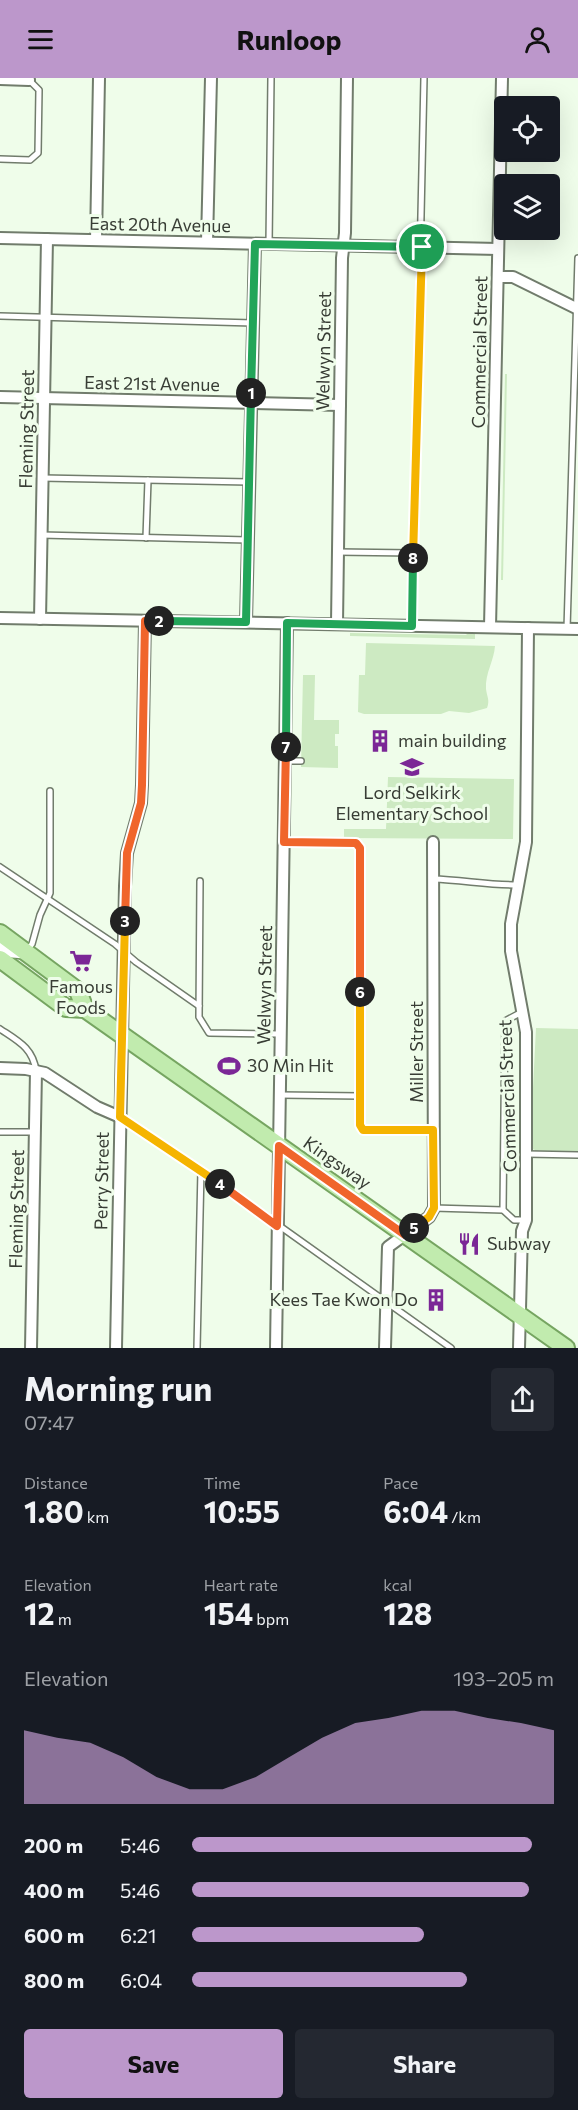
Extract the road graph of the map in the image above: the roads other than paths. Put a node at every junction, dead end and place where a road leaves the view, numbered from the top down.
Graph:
1 (99, 78) edge
2 (211, 78) edge
3 (271, 78) edge
4 (348, 78) edge
5 (424, 78) edge
6 (502, 78) edge
7 (0, 79) edge
8 (29, 79) edge
9 (0, 159) edge
10 (0, 238) edge
11 (47, 239) junction
12 (96, 240) junction
13 (207, 243) junction
14 (255, 244) junction
15 (269, 244) junction
16 (344, 245) junction
17 (422, 247) junction
18 (498, 249) junction
19 (578, 258) edge
20 (498, 277) junction
21 (577, 308) edge
22 (0, 316) edge
23 (45, 317) junction
24 (253, 323) junction
25 (0, 397) edge
26 (44, 398) junction
27 (251, 402) junction
28 (340, 405) junction
29 (42, 478) junction
30 (148, 480) junction
31 (249, 482) junction
32 (41, 535) junction
33 (146, 538) junction
34 (248, 540) junction
35 (338, 552) junction
36 (413, 553) junction
37 (0, 618) edge
38 (40, 619) junction
39 (145, 621) junction
40 (246, 622) junction
41 (287, 623) junction
42 (337, 624) junction
43 (412, 626) junction
44 (490, 627) junction
45 (528, 628) junction
46 (573, 629) edge
47 (285, 761) junction
48 (301, 761) dead end
49 (51, 791) dead end
50 (284, 842) junction
51 (434, 842) dead end
52 (0, 867) edge
53 (433, 879) junction
54 (200, 881) dead end
55 (518, 885) junction
56 (47, 899) junction
57 (0, 933) edge
58 (25, 951) junction
59 (124, 953) junction
60 (2, 958) edge
61 (199, 1006) junction
62 (85, 1009) junction
63 (522, 1012) junction
64 (0, 1029) edge
65 (122, 1034) junction
66 (281, 1034) junction
67 (0, 1068) edge
68 (36, 1071) junction
69 (280, 1095) junction
70 (360, 1096) junction
71 (120, 1117) junction
72 (433, 1130) junction
73 (0, 1132) edge
74 (35, 1132) junction
75 (279, 1146) junction
76 (527, 1154) junction
77 (578, 1155) edge
78 (201, 1170) junction
79 (434, 1208) junction
80 (503, 1210) junction
81 (526, 1220) junction
82 (277, 1226) junction
83 (405, 1235) junction
84 (386, 1303) junction
85 (519, 1316) junction
86 (31, 1348) edge
87 (116, 1348) edge
88 (197, 1348) edge
89 (276, 1348) edge
90 (385, 1348) edge
91 (451, 1348) edge
92 (519, 1348) edge
93 (566, 1348) edge

1 - 12 street
2 - 13 street
3 - 15 lane
4 - 16 street, Welwyn Street
5 - 17 lane
6 - 18 street, Commercial Street
7 - 8 street
8 - 9 lane
10 - 11 street, East 20th Avenue
11 - 12 street, East 20th Avenue
11 - 23 street, Fleming Street
12 - 13 street, East 20th Avenue
13 - 14 street, East 20th Avenue
14 - 15 street, East 20th Avenue
14 - 24 street
15 - 16 street, East 20th Avenue
16 - 17 street, East 20th Avenue
16 - 28 street, Welwyn Street
17 - 18 street, East 20th Avenue
17 - 36 lane
18 - 20 street, Commercial Street
19 - 21 lane
20 - 21 street
20 - 44 street, Commercial Street
21 - 46 lane
22 - 23 lane
23 - 24 lane
23 - 26 street, Fleming Street
24 - 27 street
25 - 26 street, East 21st Avenue
26 - 27 street, East 21st Avenue
26 - 29 street, Fleming Street
27 - 28 street, East 21st Avenue
27 - 31 street
28 - 35 street, Welwyn Street
29 - 30 lane
29 - 32 street, Fleming Street
30 - 31 lane
30 - 33 lane
31 - 34 street
32 - 33 lane
32 - 38 street, Fleming Street
33 - 34 lane
34 - 40 street
35 - 36 lane
35 - 42 street, Welwyn Street
36 - 43 lane
37 - 38 street
38 - 39 street
39 - 40 street
39 - 59 street, Perry Street
40 - 41 street
41 - 42 street
41 - 47 street, Welwyn Street
42 - 43 street
43 - 44 street
44 - 45 street
45 - 46 street
45 - 55 street, Commercial Street
47 - 48 lane
47 - 50 street, Welwyn Street
49 - 56 lane
50 - 66 street, Welwyn Street
50 - 70 lane
51 - 53 street, Miller Street
52 - 56 lane
53 - 55 lane
53 - 72 street, Miller Street
54 - 61 lane
55 - 63 street, Commercial Street
56 - 58 lane
56 - 59 lane
57 - 58 main road, Kingsway
58 - 60 main road
58 - 62 main road, Kingsway
59 - 61 lane
59 - 65 street, Perry Street
60 - 62 main road, Kingsway
61 - 66 lane
62 - 65 main road, Kingsway
63 - 76 street, Commercial Street
63 - 80 lane
64 - 68 lane
65 - 71 street, Perry Street
65 - 75 main road, Kingsway
66 - 69 street, Welwyn Street
67 - 68 street
68 - 71 street
68 - 74 street, Fleming Street
69 - 70 lane
69 - 75 street, Welwyn Street
70 - 72 lane
71 - 78 lane
71 - 87 street, Perry Street
72 - 79 street, Miller Street
73 - 74 lane
74 - 86 street, Fleming Street
75 - 82 street, Welwyn Street
75 - 83 main road, Kingsway
76 - 77 lane
76 - 81 street, Commercial Street
78 - 82 lane
78 - 88 lane
79 - 80 lane
79 - 83 street
80 - 81 lane
81 - 85 street, Commercial Street
82 - 84 lane
82 - 89 street, Welwyn Street
83 - 84 street
83 - 85 main road, Kingsway
84 - 90 street
84 - 91 lane
85 - 92 street, Commercial Street
85 - 93 main road, Kingsway

